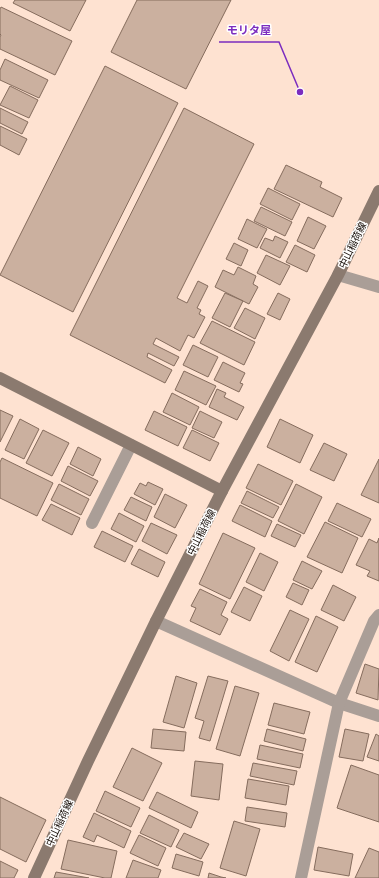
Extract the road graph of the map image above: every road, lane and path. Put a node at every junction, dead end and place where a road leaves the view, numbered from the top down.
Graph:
1 (379, 191) edge
2 (338, 275) junction
3 (379, 287) edge
4 (0, 378) edge
5 (131, 444) junction
6 (222, 491) junction
7 (92, 523) dead end
8 (379, 616) edge
9 (156, 621) junction
10 (339, 703) junction
11 (379, 716) edge
12 (34, 878) edge
13 (300, 878) edge

1 - 2 main road, 中山稲荷線
2 - 3 street
2 - 6 main road, 中山稲荷線
4 - 5 main road
5 - 6 main road
5 - 7 street
6 - 9 main road, 中山稲荷線
8 - 10 street
9 - 10 street
9 - 12 main road, 中山稲荷線
10 - 11 street
10 - 13 street

